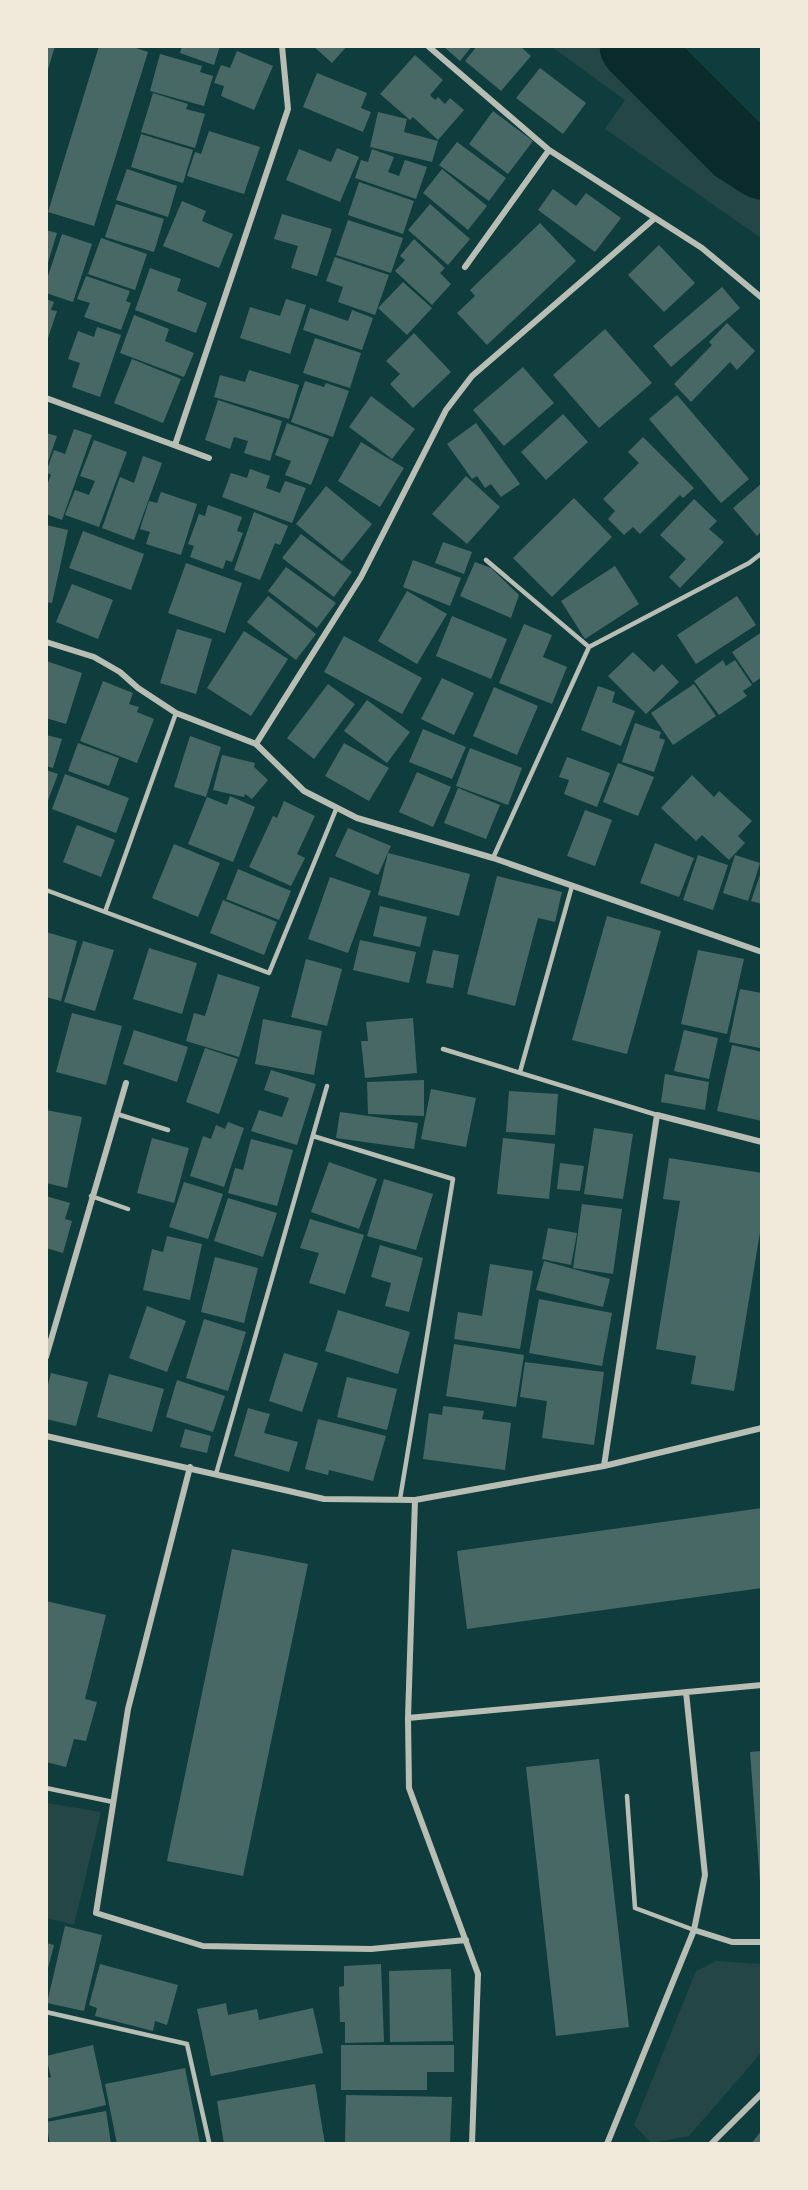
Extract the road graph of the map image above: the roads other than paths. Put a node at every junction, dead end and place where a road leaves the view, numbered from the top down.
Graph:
1 (282, 46) edge
2 (428, 46) edge
3 (549, 150) junction
4 (655, 218) junction
5 (465, 267) dead end
6 (762, 298) edge
7 (46, 398) edge
8 (175, 445) junction
9 (209, 459) dead end
10 (762, 553) edge
11 (486, 560) dead end
12 (46, 642) edge
13 (589, 647) junction
14 (176, 713) junction
15 (256, 744) junction
16 (337, 807) junction
17 (494, 858) junction
18 (572, 886) junction
19 (46, 890) edge
20 (105, 912) junction
21 (762, 952) edge
22 (443, 1049) dead end
23 (520, 1072) junction
24 (126, 1083) dead end
25 (327, 1086) dead end
26 (117, 1114) junction
27 (657, 1115) junction
28 (168, 1130) dead end
29 (313, 1136) junction
30 (762, 1142) edge
31 (92, 1196) junction
32 (128, 1209) dead end
33 (46, 1357) edge
34 (762, 1428) edge
35 (46, 1436) edge
36 (604, 1466) junction
37 (190, 1467) junction
38 (216, 1474) junction
39 (400, 1499) junction
40 (415, 1500) junction
41 (762, 1684) edge
42 (686, 1692) junction
43 (408, 1718) junction
44 (46, 1788) edge
45 (627, 1797) dead end
46 (113, 1802) junction
47 (694, 1930) junction
48 (466, 1940) junction
49 (762, 1942) edge
50 (46, 2012) edge
51 (762, 2093) edge
52 (208, 2142) dead end
53 (472, 2144) edge
54 (607, 2144) edge
55 (711, 2144) edge

1 - 8 street
2 - 3 street
3 - 4 street
3 - 5 street
4 - 6 street
4 - 15 street
7 - 8 street
8 - 9 street
10 - 13 lane
11 - 13 lane
12 - 14 street
13 - 17 lane
14 - 15 street
14 - 20 lane
15 - 16 street
16 - 17 street
16 - 20 lane
17 - 18 street
18 - 21 street
18 - 23 lane
19 - 20 lane
22 - 23 lane
23 - 27 lane
24 - 26 street
25 - 29 lane
26 - 28 lane
26 - 31 street
27 - 30 street
27 - 36 street
29 - 38 lane
29 - 39 lane
31 - 32 lane
31 - 33 street
34 - 36 street
35 - 37 street
36 - 40 street
37 - 38 street
37 - 46 street
38 - 39 street
39 - 40 street
40 - 43 street
41 - 42 street
42 - 43 street
42 - 47 street
43 - 48 street
44 - 46 lane
45 - 47 lane
46 - 48 street
47 - 49 street
47 - 54 street
48 - 53 street
50 - 52 lane
51 - 55 street

